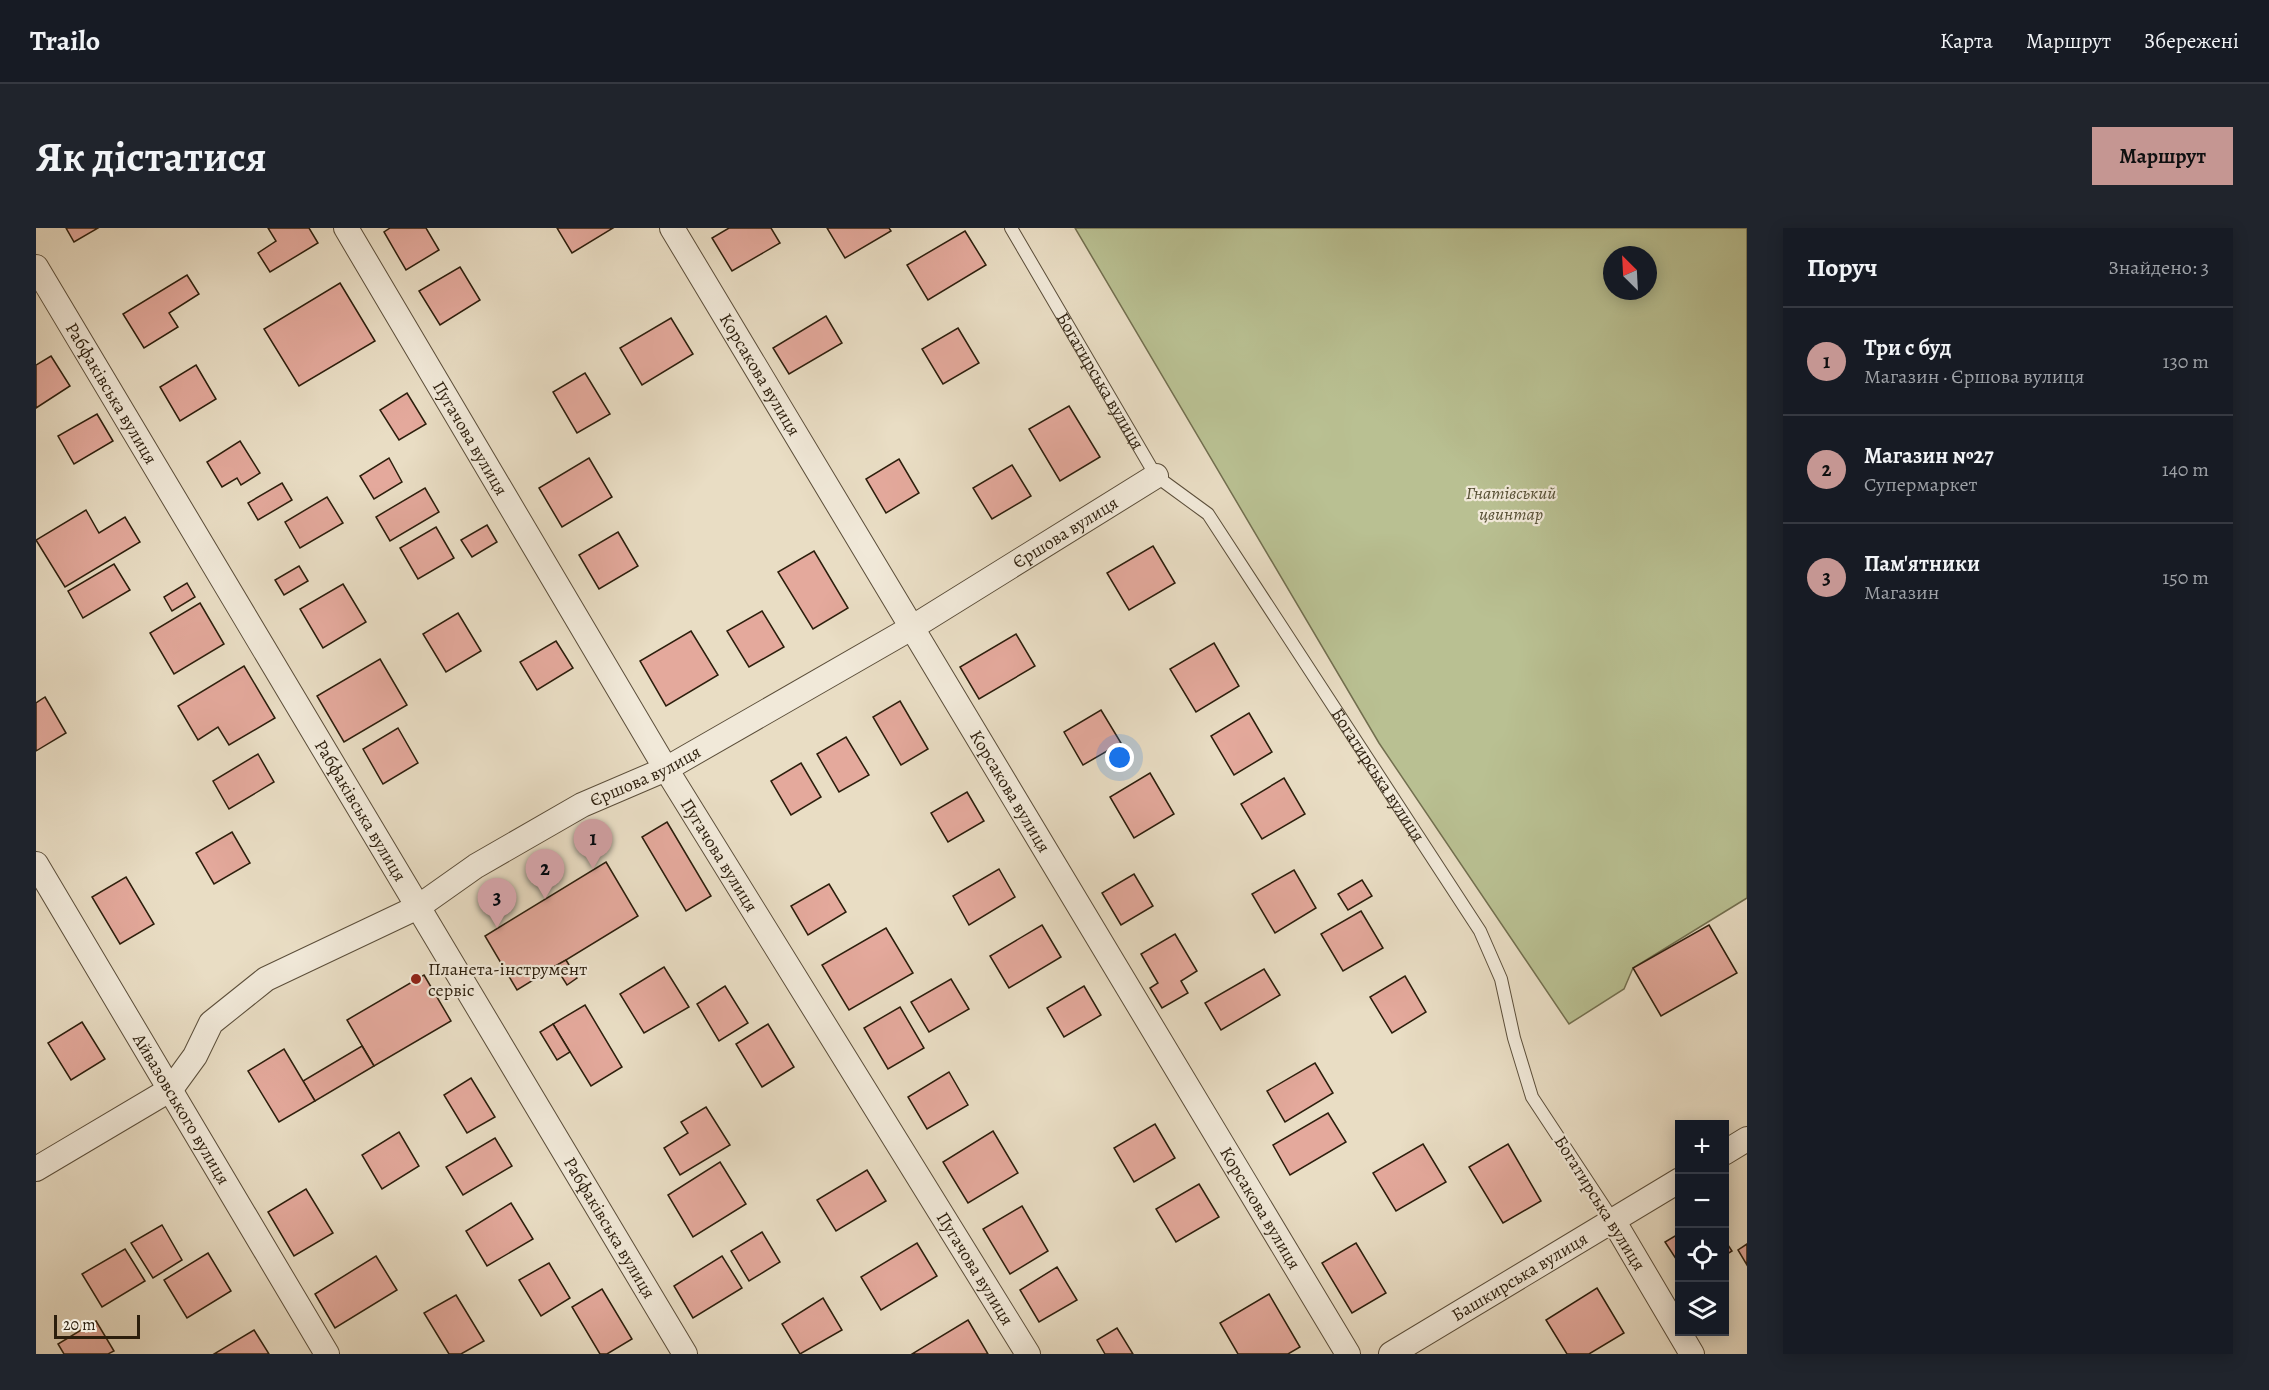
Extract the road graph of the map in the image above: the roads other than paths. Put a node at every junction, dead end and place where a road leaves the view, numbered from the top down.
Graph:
1 (346, 228) edge
2 (672, 228) edge
3 (1011, 228) edge
4 (36, 267) edge
5 (1156, 476) junction
6 (913, 627) junction
7 (666, 769) junction
8 (36, 864) edge
9 (418, 907) junction
10 (171, 1089) junction
11 (1747, 1139) edge
12 (1729, 1150) edge
13 (36, 1168) edge
14 (1675, 1183) edge
15 (1613, 1220) junction
16 (327, 1354) edge
17 (685, 1354) edge
18 (1028, 1354) edge
19 (1348, 1354) edge
20 (1391, 1354) edge
21 (1692, 1354) edge

1 - 7 street, Пугачова вулиця
2 - 6 street, Корсакова вулиця
3 - 5 lane, Богатирська вулиця
4 - 9 street, Рабфаківська вулиця
5 - 6 street, Єршова вулиця
5 - 15 lane, Богатирська вулиця
6 - 7 street, Єршова вулиця
6 - 19 street, Корсакова вулиця
7 - 9 street, Єршова вулиця
7 - 18 street, Пугачова вулиця
8 - 10 street, Айвазовського вулиця
9 - 10 street, Єршова вулиця
9 - 17 street, Рабфаківська вулиця
10 - 13 street, Єршова вулиця
10 - 16 street, Айвазовського вулиця
11 - 12 street
14 - 15 street, Башкирська вулиця
15 - 20 street, Башкирська вулиця
15 - 21 street, Богатирська вулиця

